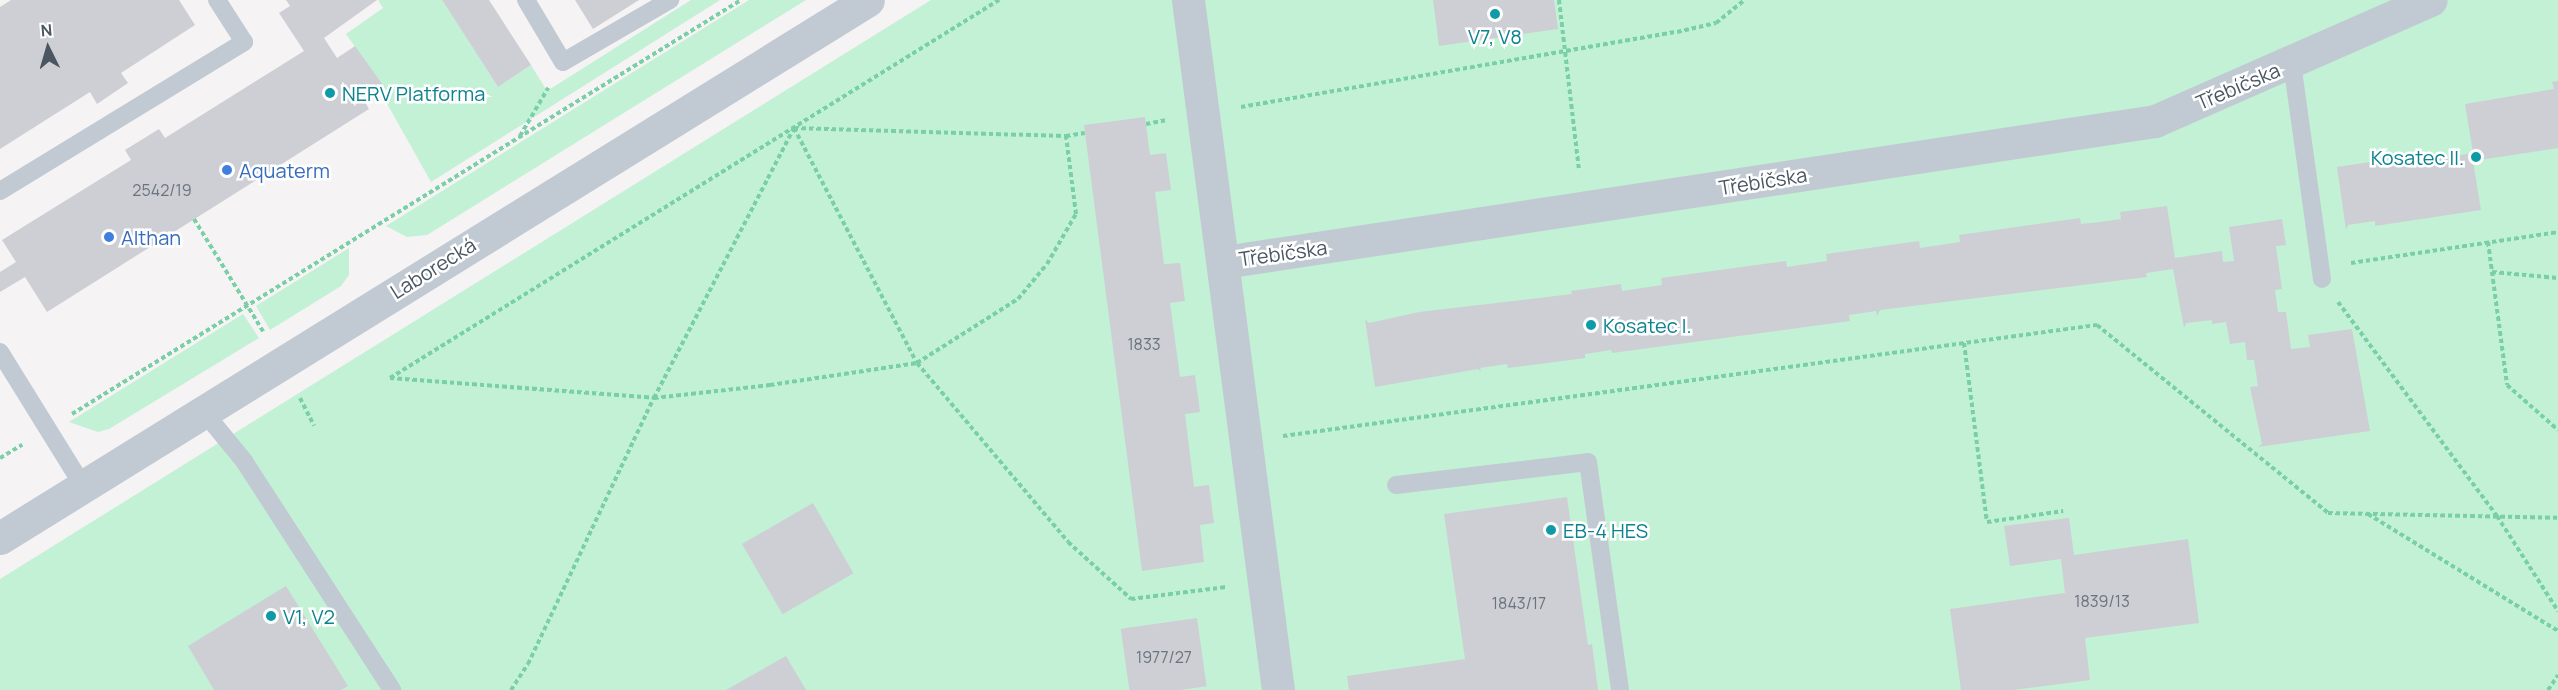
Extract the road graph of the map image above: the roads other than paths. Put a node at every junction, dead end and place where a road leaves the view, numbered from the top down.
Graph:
1 (217, 0) edge
2 (526, 0) edge
3 (670, 0) edge
4 (867, 0) edge
5 (1188, 0) edge
6 (2431, 0) edge
7 (2292, 63) junction
8 (0, 191) edge
9 (1224, 262) junction
10 (2321, 274) road end
11 (0, 352) edge
12 (203, 411) junction
13 (1396, 484) dead end
14 (83, 486) junction
15 (0, 538) edge
16 (392, 690) edge
17 (1278, 690) edge
18 (1620, 690) edge

1 - 8 lane
2 - 3 lane
4 - 12 street, Laborecká
5 - 9 street, Třebíčska
6 - 7 street
7 - 9 street, Třebíčska
7 - 10 lane
9 - 17 street, Třebíčska
11 - 14 lane
12 - 14 street, Laborecká
12 - 16 lane
13 - 18 lane
14 - 15 street, Laborecká

